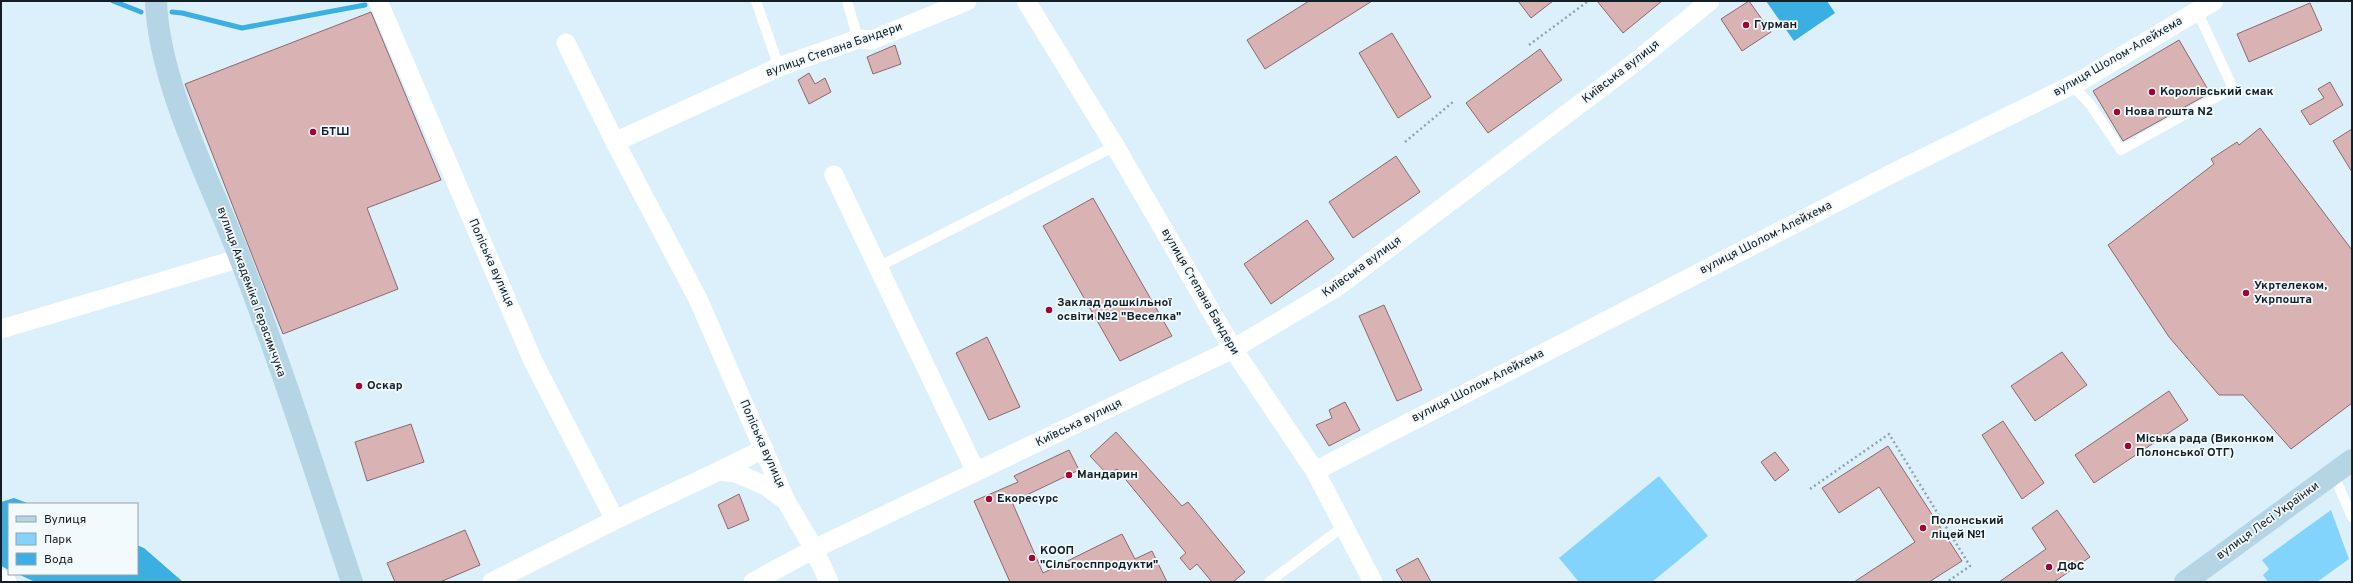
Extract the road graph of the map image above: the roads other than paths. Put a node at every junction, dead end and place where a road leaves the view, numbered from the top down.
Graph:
1 (156, 1) edge
2 (378, 1) edge
3 (756, 1) edge
4 (847, 1) edge
5 (967, 1) edge
6 (1026, 1) edge
7 (1710, 1) edge
8 (2214, 1) edge
9 (2198, 11) junction
10 (858, 39) junction
11 (566, 43) dead end
12 (779, 67) junction
13 (2072, 85) junction
14 (615, 142) junction
15 (1115, 146) junction
16 (834, 175) dead end
17 (240, 258) junction
18 (878, 267) junction
19 (1, 329) edge
20 (1232, 349) junction
21 (764, 450) junction
22 (2352, 460) edge
23 (719, 471) junction
24 (1315, 471) junction
25 (976, 472) junction
26 (2333, 473) junction
27 (786, 501) junction
28 (2352, 518) edge
29 (615, 520) junction
30 (1344, 526) junction
31 (814, 549) junction
32 (1, 579) edge
33 (7, 582) edge
34 (352, 582) edge
35 (492, 582) edge
36 (753, 582) edge
37 (829, 582) edge
38 (1269, 582) edge
39 (1373, 582) edge
40 (2185, 582) edge

1 - 17 main road, вулиця Академіка Герасимчука
2 - 29 street, Поліська вулиця
3 - 12 lane
4 - 10 lane
5 - 10 street, вулиця Степана Бандери
6 - 15 street, вулиця Степана Бандери
7 - 20 street, Київська вулиця
8 - 9 street, вулиця Шолом-Алейхема
9 - 13 street, вулиця Шолом-Алейхема
9 - 13 lane
10 - 12 street, вулиця Степана Бандери
11 - 14 street, Поліська вулиця
12 - 14 street, вулиця Степана Бандери
13 - 24 street, вулиця Шолом-Алейхема
14 - 21 street, Поліська вулиця
15 - 18 lane
15 - 20 street, вулиця Степана Бандери
16 - 18 street
17 - 19 street
17 - 34 main road, вулиця Академіка Герасимчука
18 - 25 street
20 - 24 street, вулиця Степана Бандери
20 - 25 street, Київська вулиця
21 - 23 street
21 - 27 street, Поліська вулиця
22 - 26 main road, вулиця Лесі Українки
23 - 27 street
23 - 29 street
24 - 30 street, вулиця Степана Бандери
25 - 31 street, Київська вулиця
26 - 28 lane
26 - 40 main road, вулиця Лесі Українки
27 - 31 street, Поліська вулиця
29 - 35 street
30 - 38 lane
30 - 39 street, вулиця Степана Бандери
31 - 36 street, Київська вулиця
31 - 37 street
32 - 33 street

